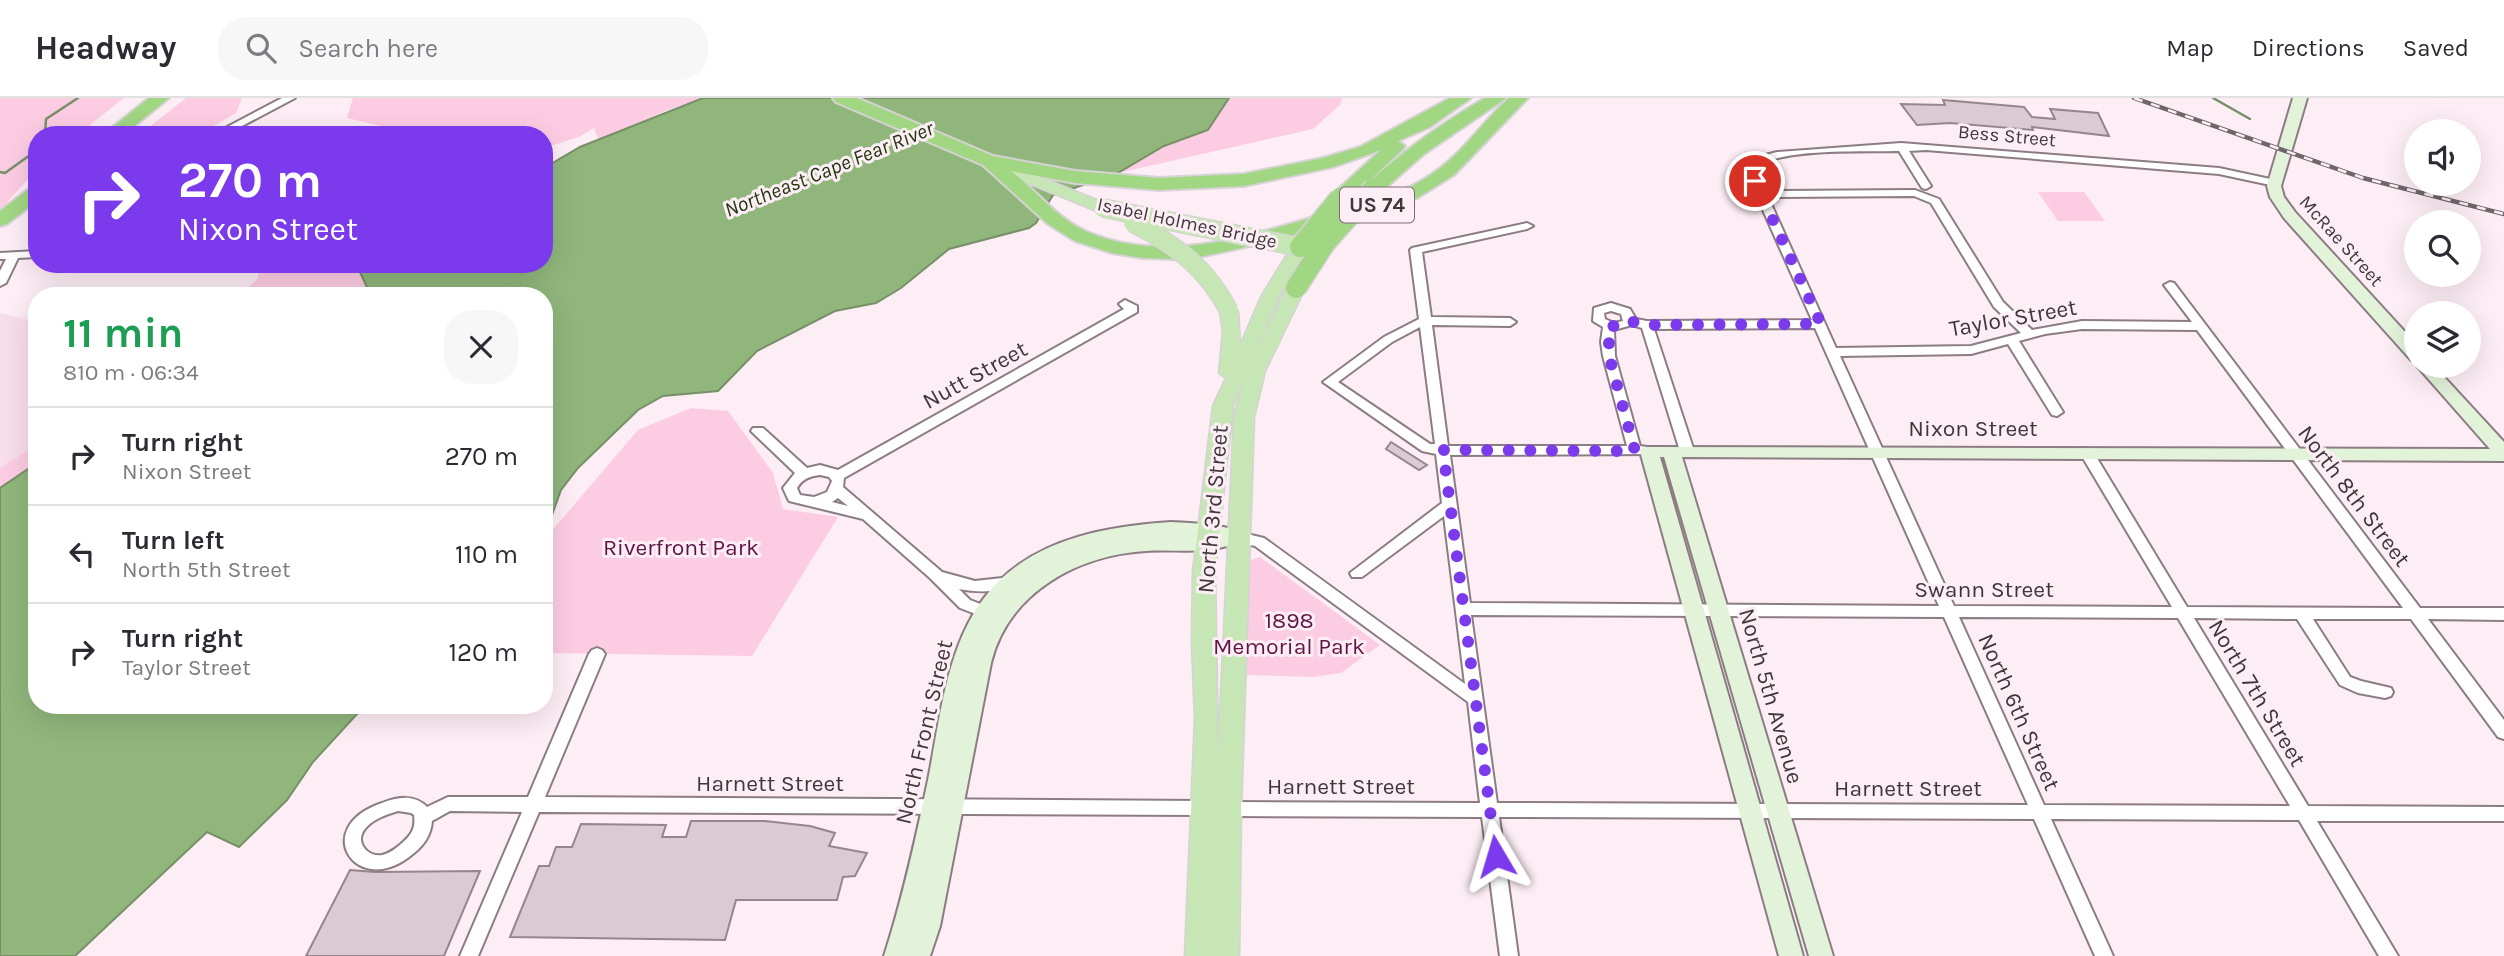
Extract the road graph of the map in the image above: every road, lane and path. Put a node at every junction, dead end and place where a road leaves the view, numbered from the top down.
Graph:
1 (160, 98) edge
2 (290, 98) edge
3 (842, 98) edge
4 (1462, 98) edge
5 (1497, 98) edge
6 (1519, 98) edge
7 (2300, 98) edge
8 (1438, 113) junction
9 (124, 126) edge
10 (235, 126) edge
11 (1902, 146) junction
12 (988, 161) junction
13 (2276, 183) junction
14 (1758, 187) junction
15 (1928, 191) junction
16 (28, 199) edge
17 (1102, 208) junction
18 (0, 220) edge
19 (1527, 226) dead end
20 (1300, 247) junction
21 (28, 254) edge
22 (14, 255) junction
23 (0, 256) edge
24 (0, 283) edge
25 (2170, 285) dead end
26 (1296, 288) junction
27 (1129, 307) dead end
28 (1426, 321) junction
29 (1629, 321) junction
30 (1510, 322) dead end
31 (1584, 322) dead end
32 (1604, 323) junction
33 (1821, 324) junction
34 (1647, 325) junction
35 (2200, 326) junction
36 (2030, 334) junction
37 (2012, 340) junction
38 (2404, 342) edge
39 (1833, 352) junction
40 (1007, 366) dead end
41 (1017, 375) junction
42 (2436, 378) edge
43 (1223, 406) junction
44 (2057, 412) dead end
45 (758, 431) dead end
46 (1443, 450) junction
47 (1661, 451) junction
48 (1878, 453) junction
49 (2087, 453) junction
50 (2296, 454) junction
51 (2504, 454) edge
52 (804, 473) junction
53 (837, 482) junction
54 (816, 502) junction
55 (1450, 504) junction
56 (869, 517) junction
57 (1208, 537) junction
58 (1238, 537) junction
59 (1357, 573) dead end
60 (935, 574) junction
61 (1010, 582) junction
62 (1464, 609) junction
63 (1694, 610) junction
64 (1718, 610) junction
65 (1950, 612) junction
66 (2182, 613) junction
67 (2301, 613) junction
68 (2416, 614) junction
69 (2504, 614) edge
70 (992, 615) junction
71 (597, 654) dead end
72 (2385, 692) dead end
73 (1476, 700) junction
74 (2504, 732) edge
75 (534, 804) junction
76 (942, 807) junction
77 (1216, 808) junction
78 (1490, 809) junction
79 (1750, 810) junction
80 (1777, 811) junction
81 (2039, 812) junction
82 (2304, 813) junction
83 (2504, 814) edge
84 (424, 817) dead end
85 (469, 956) edge
86 (896, 956) edge
87 (918, 956) edge
88 (1199, 956) edge
89 (1224, 956) edge
90 (1509, 956) edge
91 (1791, 956) edge
92 (1821, 956) edge
93 (2104, 956) edge
94 (2389, 956) edge

1 - 9 highway
2 - 10 street
3 - 12 highway, Isabel Holmes Bridge / US 74
4 - 8 highway, US 74
5 - 26 highway, bridge
6 - 12 highway, US 74
7 - 13 street, McRae Street
8 - 12 highway, US 74
8 - 20 highway, bridge
11 - 13 street, Bess Street
11 - 14 street, Bess Street
11 - 15 street
12 - 17 main road, Isabel Holmes Bridge / US 74
13 - 38 street, McRae Street
14 - 15 street
14 - 33 street, North 6th Street
15 - 36 street
16 - 18 highway
17 - 20 main road, Isabel Holmes Bridge, bridge
17 - 43 main road, bridge
19 - 28 street
20 - 26 main road, Isabel Holmes Bridge, bridge
20 - 43 main road, North 3rd Street
21 - 22 street
22 - 23 street
22 - 24 street
25 - 35 street, North 8th Street
26 - 58 main road, North 3rd Street
27 - 41 street, Nutt Street
28 - 30 street
28 - 46 street
28 - 46 street
29 - 32 street
29 - 32 street
29 - 34 street
31 - 32 street
32 - 47 street
33 - 34 street
33 - 39 street, North 6th Street
34 - 47 street
35 - 36 street, Taylor Street
35 - 50 street, North 8th Street
36 - 37 street, Taylor Street
37 - 39 street, Taylor Street
37 - 44 street
39 - 48 street, North 6th Street
40 - 41 street
41 - 53 street, Nutt Street
42 - 51 street
43 - 57 main road, North 3rd Street
45 - 52 street
46 - 47 street, Nixon Street
46 - 55 street
47 - 48 street, Nixon Street
47 - 63 street
47 - 64 street, North 5th Avenue
48 - 49 street, Nixon Street
48 - 65 street, North 6th Street
49 - 50 street, Nixon Street
49 - 66 street, North 7th Street
50 - 51 street, Nixon Street
50 - 68 street, North 8th Street
52 - 53 street
52 - 54 street
53 - 54 street
53 - 56 street
54 - 56 street
55 - 59 street
55 - 62 street
56 - 60 street
57 - 58 street, North Front Street
57 - 61 street, North Front Street
57 - 70 street, North Front Street
57 - 77 main road, North 3rd Street
58 - 73 street
58 - 77 main road, North 3rd Street
60 - 61 street
60 - 70 street
61 - 70 street, North Front Street
62 - 63 street, Swann Street
62 - 73 street
63 - 64 street, Swann Street
63 - 79 street
64 - 65 street, Swann Street
64 - 80 street, North 5th Avenue
65 - 66 street, Swann Street
65 - 81 street, North 6th Street
66 - 67 street, Swann Street
66 - 82 street, North 7th Street
67 - 68 street, Swann Street
67 - 72 street
68 - 69 street, Swann Street
68 - 74 street, North 8th Street
70 - 76 street, North Front Street
71 - 75 street
73 - 78 street
75 - 76 street, Harnett Street
75 - 84 street, Harnett Street
75 - 85 street
76 - 77 street, Harnett Street
76 - 86 street, North Front Street
76 - 87 street, North Front Street
77 - 78 street, Harnett Street
77 - 88 main road, North 3rd Street
77 - 89 main road, North 3rd Street
78 - 79 street, Harnett Street
78 - 90 street
79 - 80 street, Harnett Street
79 - 91 street
80 - 81 street, Harnett Street
80 - 92 street, North 5th Avenue
81 - 82 street, Harnett Street
81 - 93 street, North 6th Street
82 - 83 street, Harnett Street
82 - 94 street, North 7th Street

